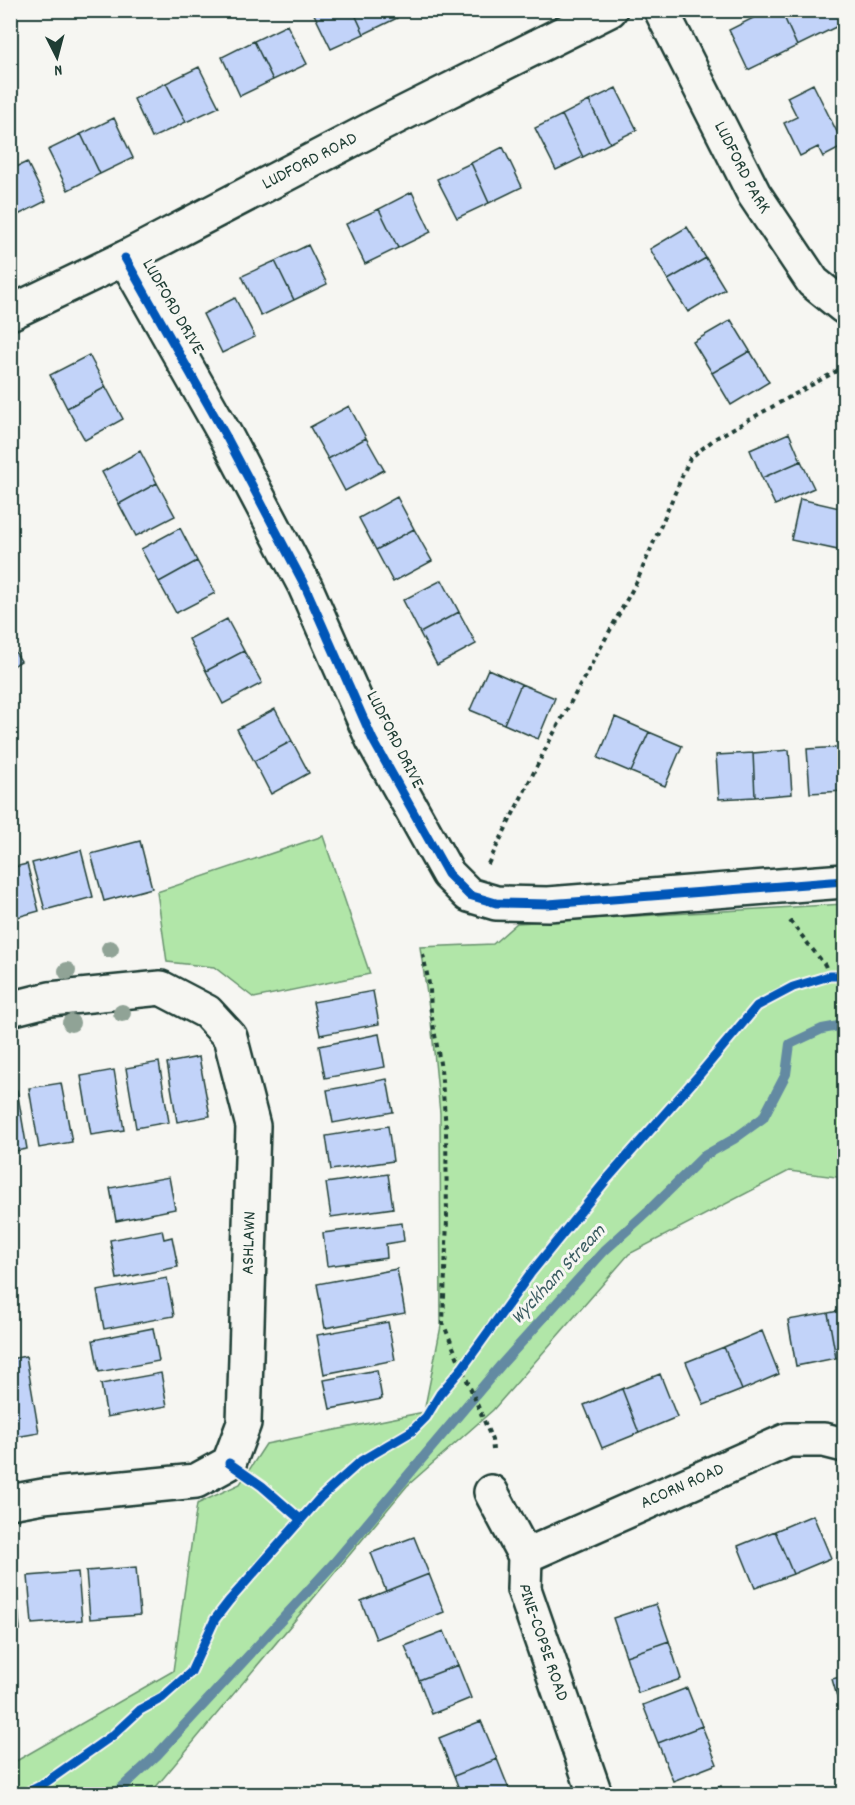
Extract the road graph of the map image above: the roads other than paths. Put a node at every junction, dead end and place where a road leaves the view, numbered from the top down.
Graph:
1 (610, 10) edge
2 (661, 10) edge
3 (125, 258) junction
4 (844, 307) edge
5 (10, 313) edge
6 (844, 881) edge
7 (10, 1009) edge
8 (844, 1445) edge
9 (491, 1492) dead end
10 (10, 1502) edge
11 (525, 1556) junction
12 (595, 1794) edge

1 - 3 street, LUDFORD ROAD
2 - 4 street, LUDFORD PARK
3 - 5 street, LUDFORD ROAD
3 - 6 street, LUDFORD DRIVE
7 - 10 street, ASHLAWN
8 - 11 street, ACORN ROAD
9 - 11 street, PINE-COPSE ROAD
11 - 12 street, PINE-COPSE ROAD

